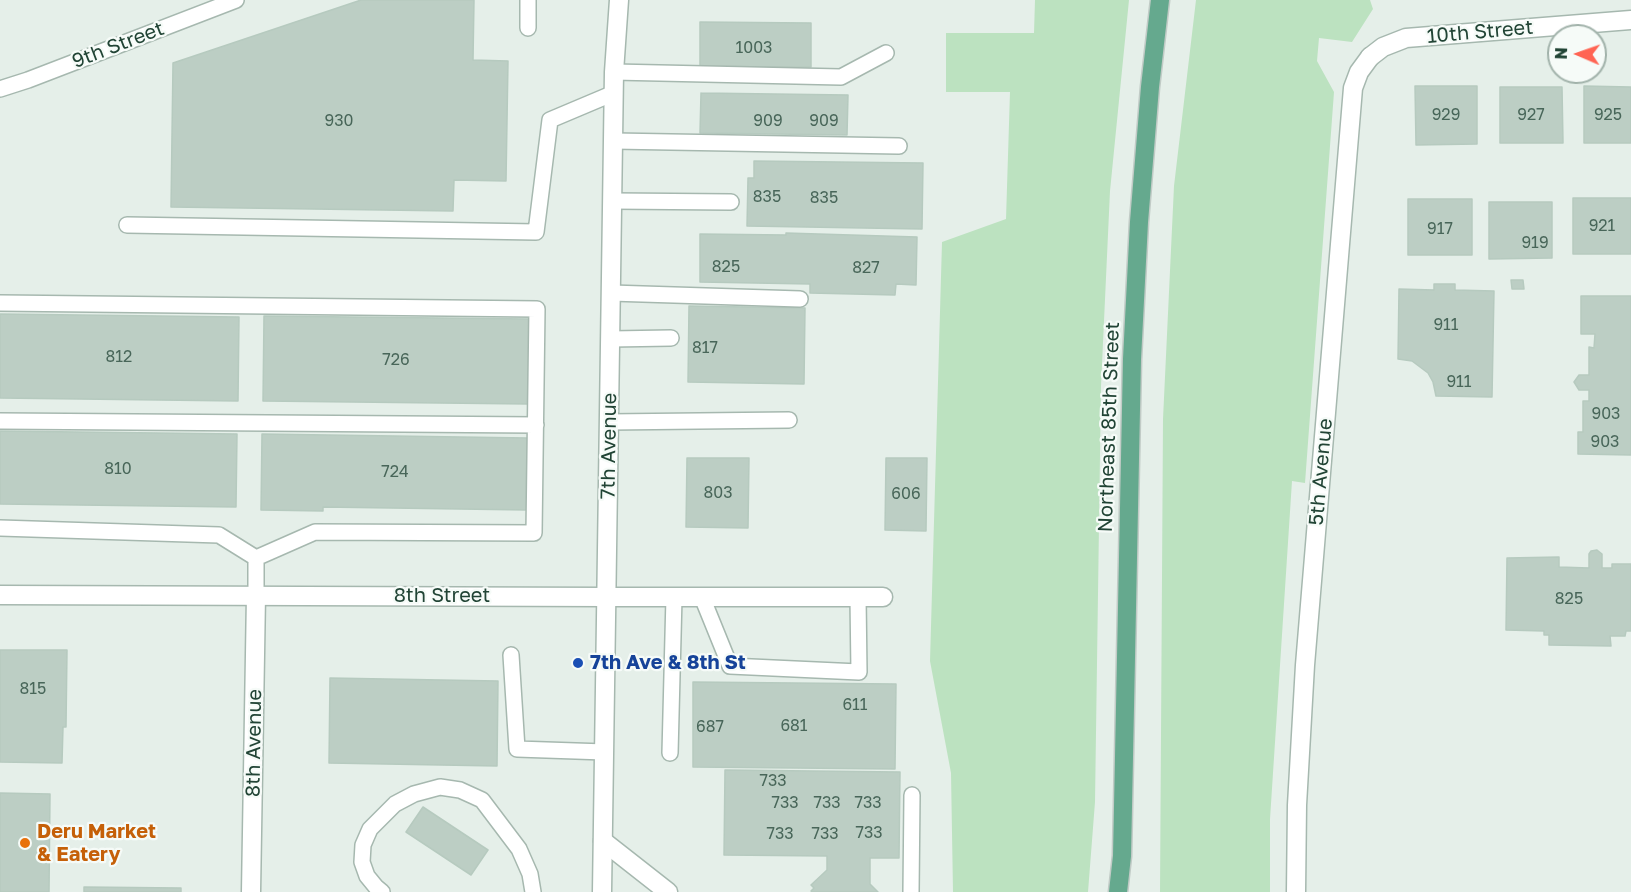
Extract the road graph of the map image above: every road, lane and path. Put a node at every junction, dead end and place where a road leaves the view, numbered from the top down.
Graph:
1 (236, 0) edge
2 (528, 0) edge
3 (619, 0) edge
4 (1160, 0) edge
5 (1631, 20) edge
6 (528, 28) dead end
7 (886, 53) dead end
8 (1370, 57) joint
9 (614, 72) junction
10 (0, 88) edge
11 (614, 93) junction
12 (614, 141) junction
13 (899, 146) dead end
14 (613, 201) junction
15 (731, 202) dead end
16 (127, 225) dead end
17 (611, 294) junction
18 (800, 299) dead end
19 (0, 303) edge
20 (671, 338) dead end
21 (611, 339) junction
22 (789, 420) dead end
23 (0, 421) edge
24 (609, 422) junction
25 (536, 424) junction
26 (0, 528) edge
27 (256, 558) junction
28 (0, 595) edge
29 (256, 595) junction
30 (607, 597) junction
31 (674, 597) junction
32 (702, 597) junction
33 (858, 597) junction
34 (883, 597) dead end
35 (511, 655) dead end
36 (604, 752) junction
37 (670, 753) dead end
38 (912, 795) dead end
39 (603, 841) junction
40 (1122, 856) junction
41 (251, 892) edge
42 (382, 892) edge
43 (533, 892) edge
44 (602, 892) edge
45 (668, 892) edge
46 (910, 892) edge
47 (1118, 892) edge
48 (1126, 892) edge
49 (1296, 892) edge

1 - 10 lane, 9th Street
2 - 6 lane
3 - 9 street, 7th Avenue
4 - 40 main road, Northeast 85th Street
5 - 8 street, 10th Street
7 - 9 lane
8 - 49 street, 5th Avenue
9 - 11 street, 7th Avenue
11 - 12 street, 7th Avenue
11 - 16 lane
12 - 13 lane
12 - 14 street, 7th Avenue
14 - 15 lane
14 - 17 street, 7th Avenue
17 - 18 lane
17 - 21 street, 7th Avenue
19 - 25 lane
20 - 21 lane
21 - 24 street, 7th Avenue
22 - 24 lane
23 - 25 lane
24 - 30 street, 7th Avenue
25 - 27 lane
26 - 27 lane
27 - 29 lane
28 - 29 street, 8th Street
29 - 30 street, 8th Street
29 - 41 street, 8th Avenue
30 - 31 street, 8th Street
30 - 36 street, 7th Avenue
31 - 32 street, 8th Street
31 - 37 lane
32 - 33 street, 8th Street
32 - 33 lane
33 - 34 street, 8th Street
35 - 36 lane
36 - 39 street, 7th Avenue
38 - 46 lane
39 - 44 street, 7th Avenue
39 - 45 street
40 - 47 main road, Northeast 85th Street
40 - 48 main road, Northeast 85th Street
42 - 43 lane

